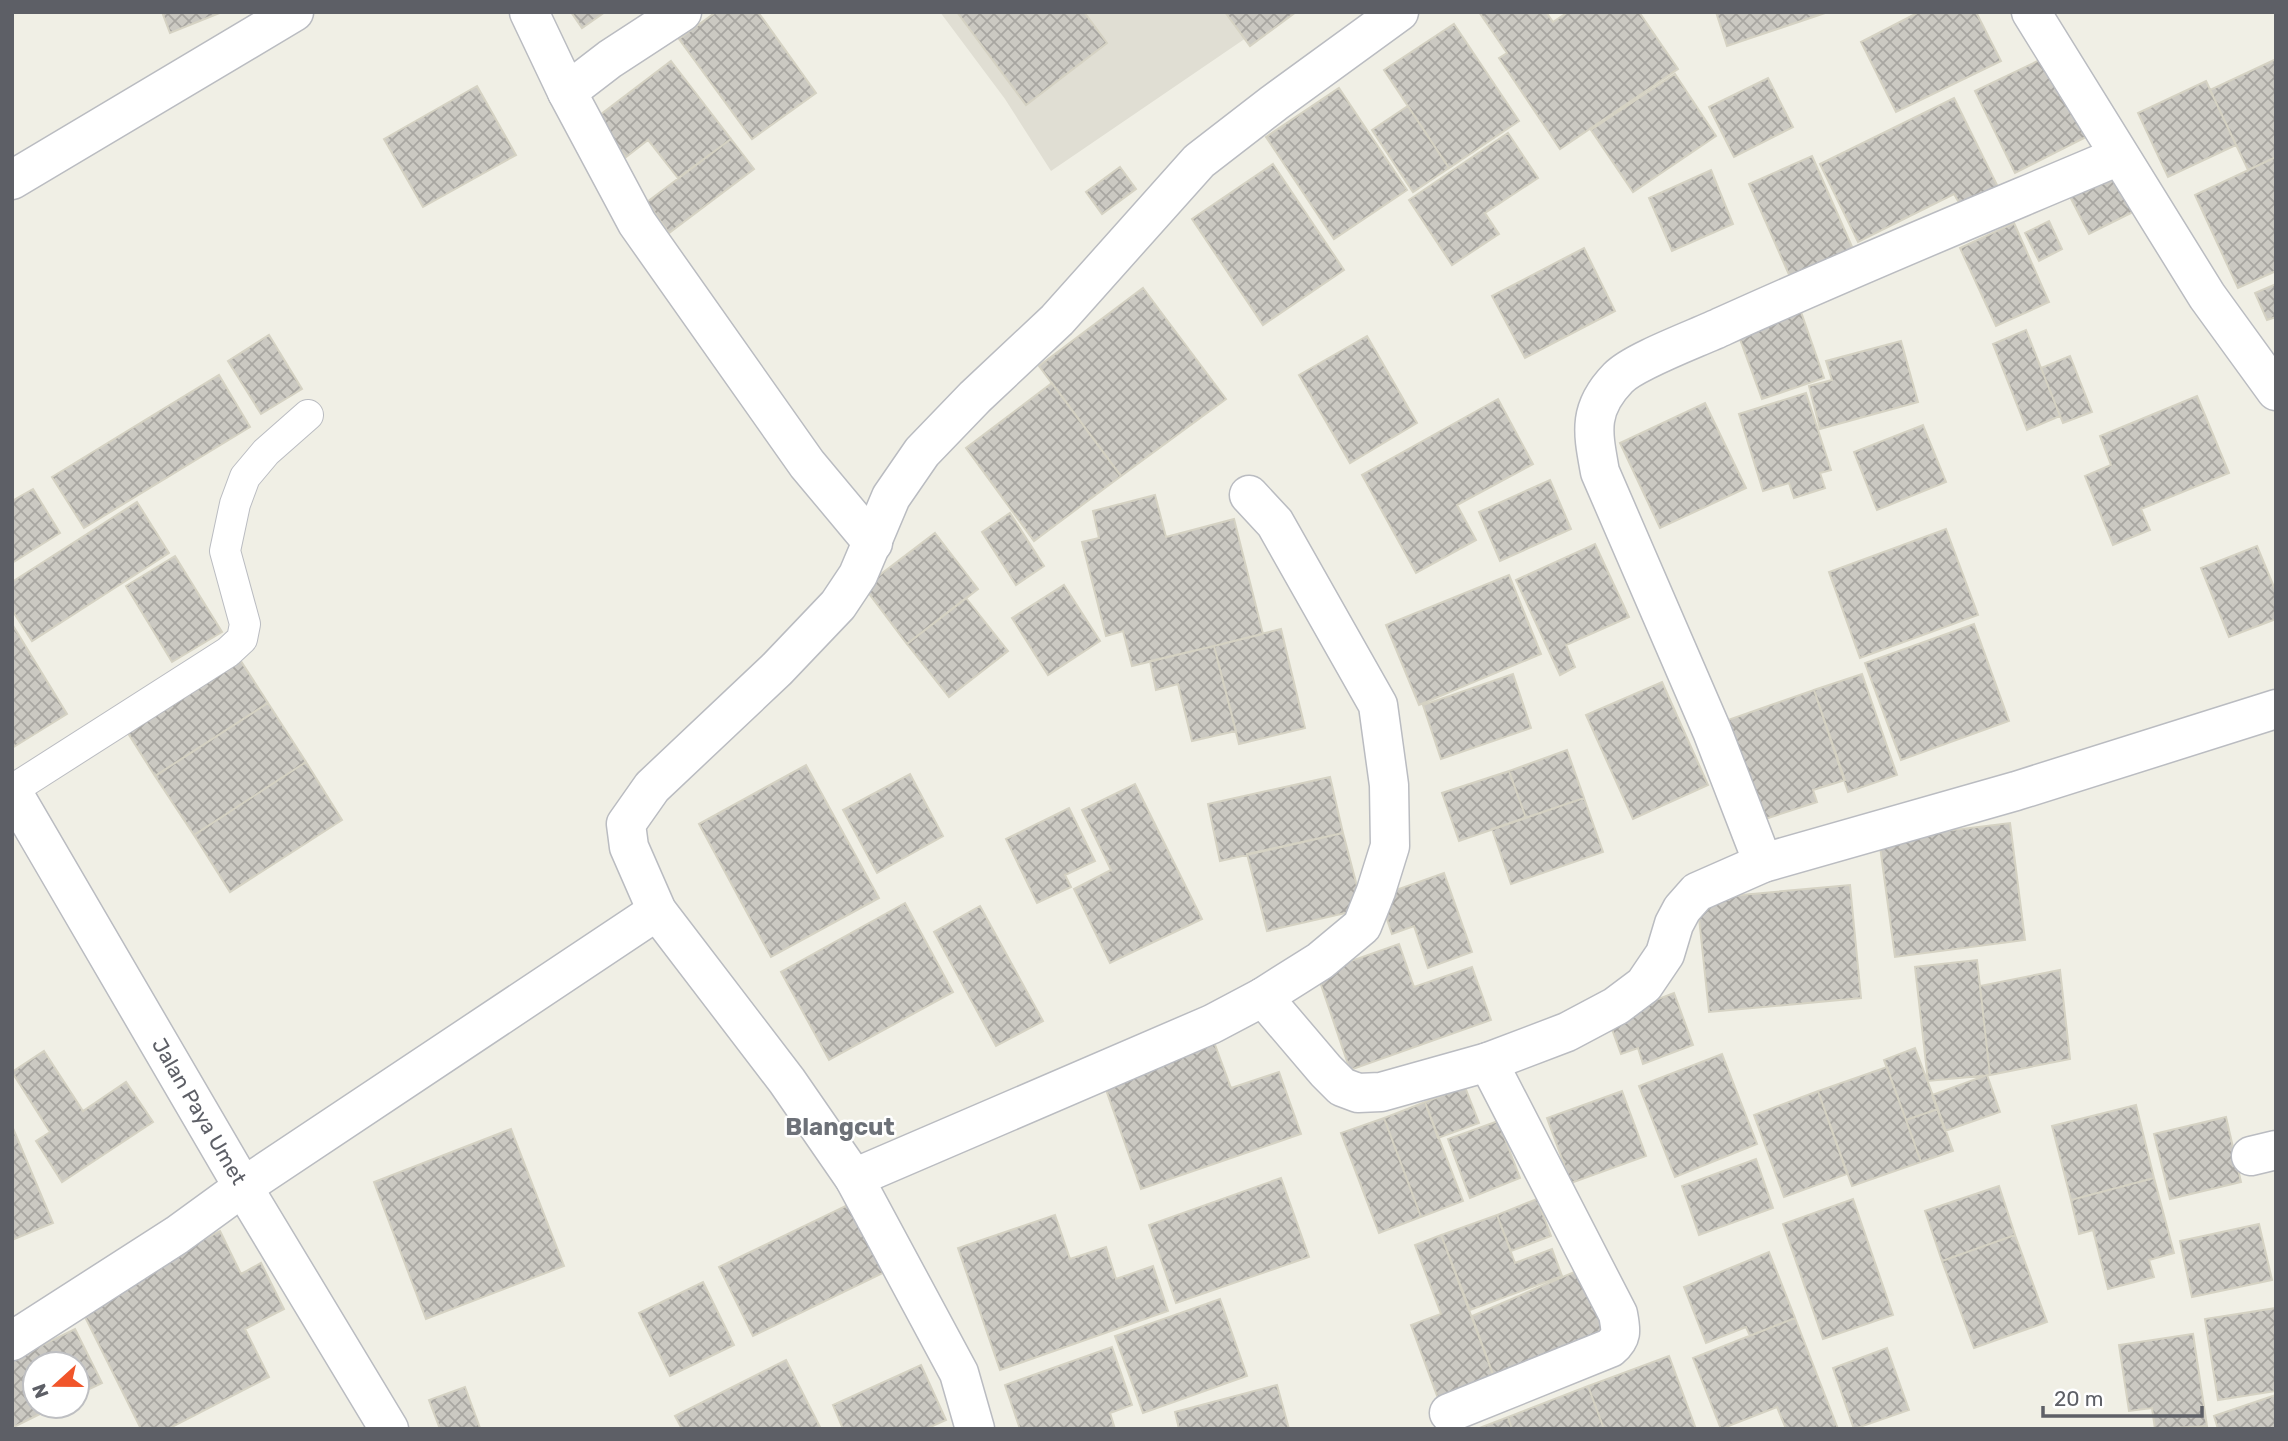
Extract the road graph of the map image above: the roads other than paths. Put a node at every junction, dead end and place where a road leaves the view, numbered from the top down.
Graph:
1 (294, 12) edge
2 (529, 12) edge
3 (681, 12) edge
4 (1399, 12) edge
5 (2031, 12) edge
6 (567, 92) junction
7 (2119, 156) junction
8 (12, 180) edge
9 (2276, 391) edge
10 (308, 415) dead end
11 (1249, 495) dead end
12 (873, 543) junction
13 (2276, 709) edge
14 (12, 791) edge
15 (1763, 863) junction
16 (657, 911) junction
17 (1264, 998) junction
18 (1488, 1062) junction
19 (854, 1178) junction
20 (243, 1187) junction
21 (12, 1341) edge
22 (1449, 1413) dead end
23 (389, 1429) edge
24 (975, 1429) edge

1 - 8 street
2 - 6 street
3 - 6 street
4 - 12 street
5 - 7 street
6 - 12 street
7 - 9 street
7 - 15 street
10 - 14 lane
11 - 17 street
12 - 16 street
13 - 15 street
14 - 20 street, Jalan Paya Umet
15 - 18 street
16 - 19 street
16 - 20 street
17 - 18 street
17 - 19 street
18 - 22 street
19 - 24 street
20 - 21 street
20 - 23 street, Jalan Paya Umet

